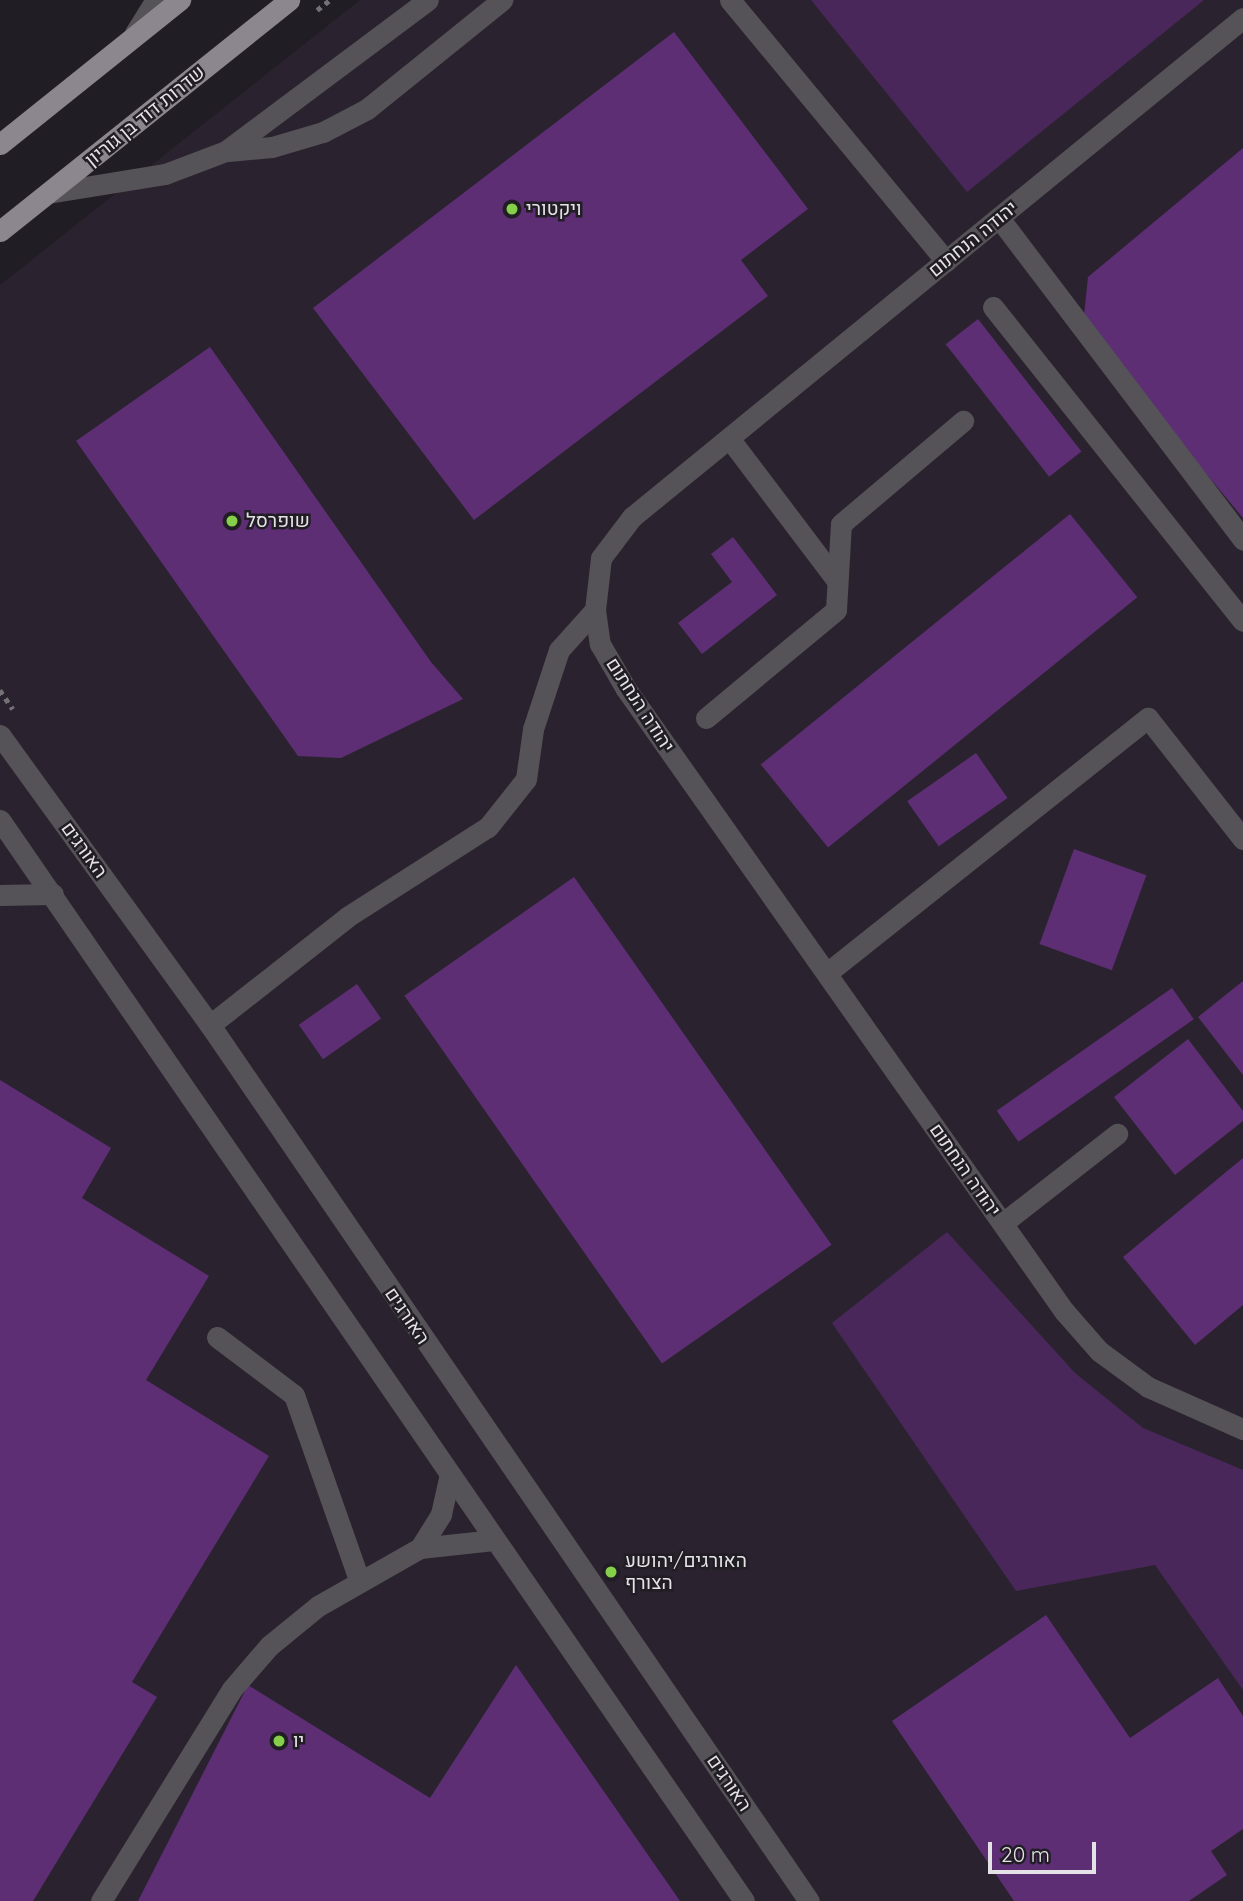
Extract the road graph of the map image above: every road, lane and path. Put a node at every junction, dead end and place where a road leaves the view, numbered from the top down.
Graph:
1 (156, 0) edge
2 (180, 0) edge
3 (289, 0) edge
4 (428, 0) edge
5 (502, 0) edge
6 (730, 0) edge
7 (1243, 18) edge
8 (131, 39) junction
9 (0, 144) edge
10 (226, 151) junction
11 (48, 193) junction
12 (999, 218) junction
13 (0, 231) edge
14 (947, 261) junction
15 (993, 307) dead end
16 (963, 421) dead end
17 (729, 439) junction
18 (1243, 540) edge
19 (837, 581) junction
20 (595, 610) junction
21 (1243, 621) edge
22 (706, 718) dead end
23 (0, 735) edge
24 (0, 820) edge
25 (1243, 839) edge
26 (53, 894) junction
27 (0, 895) edge
28 (827, 973) junction
29 (210, 1025) junction
30 (1117, 1134) dead end
31 (1003, 1223) junction
32 (217, 1337) dead end
33 (1241, 1421) edge
34 (450, 1474) junction
35 (494, 1540) junction
36 (420, 1548) junction
37 (359, 1580) junction
38 (102, 1901) edge
39 (744, 1901) edge
40 (809, 1901) edge

1 - 8 street
2 - 8 main road
3 - 11 main road, שדרות דוד בן גוריון
4 - 10 street
5 - 10 street
6 - 14 street
7 - 12 street, יהודה הנחתום
8 - 9 main road
10 - 11 street
11 - 13 main road, שדרות דוד בן גוריון
12 - 14 street, יהודה הנחתום
12 - 18 street
14 - 17 street, יהודה הנחתום
15 - 21 street
16 - 19 street
17 - 19 street
17 - 20 street, יהודה הנחתום
19 - 22 street
20 - 28 street, יהודה הנחתום
20 - 29 street
23 - 29 street, האורגים
24 - 26 street
25 - 28 street
26 - 27 street
26 - 34 street
28 - 31 street, יהודה הנחתום
29 - 40 street, האורגים
30 - 31 street
31 - 33 street, יהודה הנחתום
32 - 37 street
34 - 35 street
34 - 36 street
35 - 36 street
35 - 39 street
36 - 37 street
37 - 38 street

